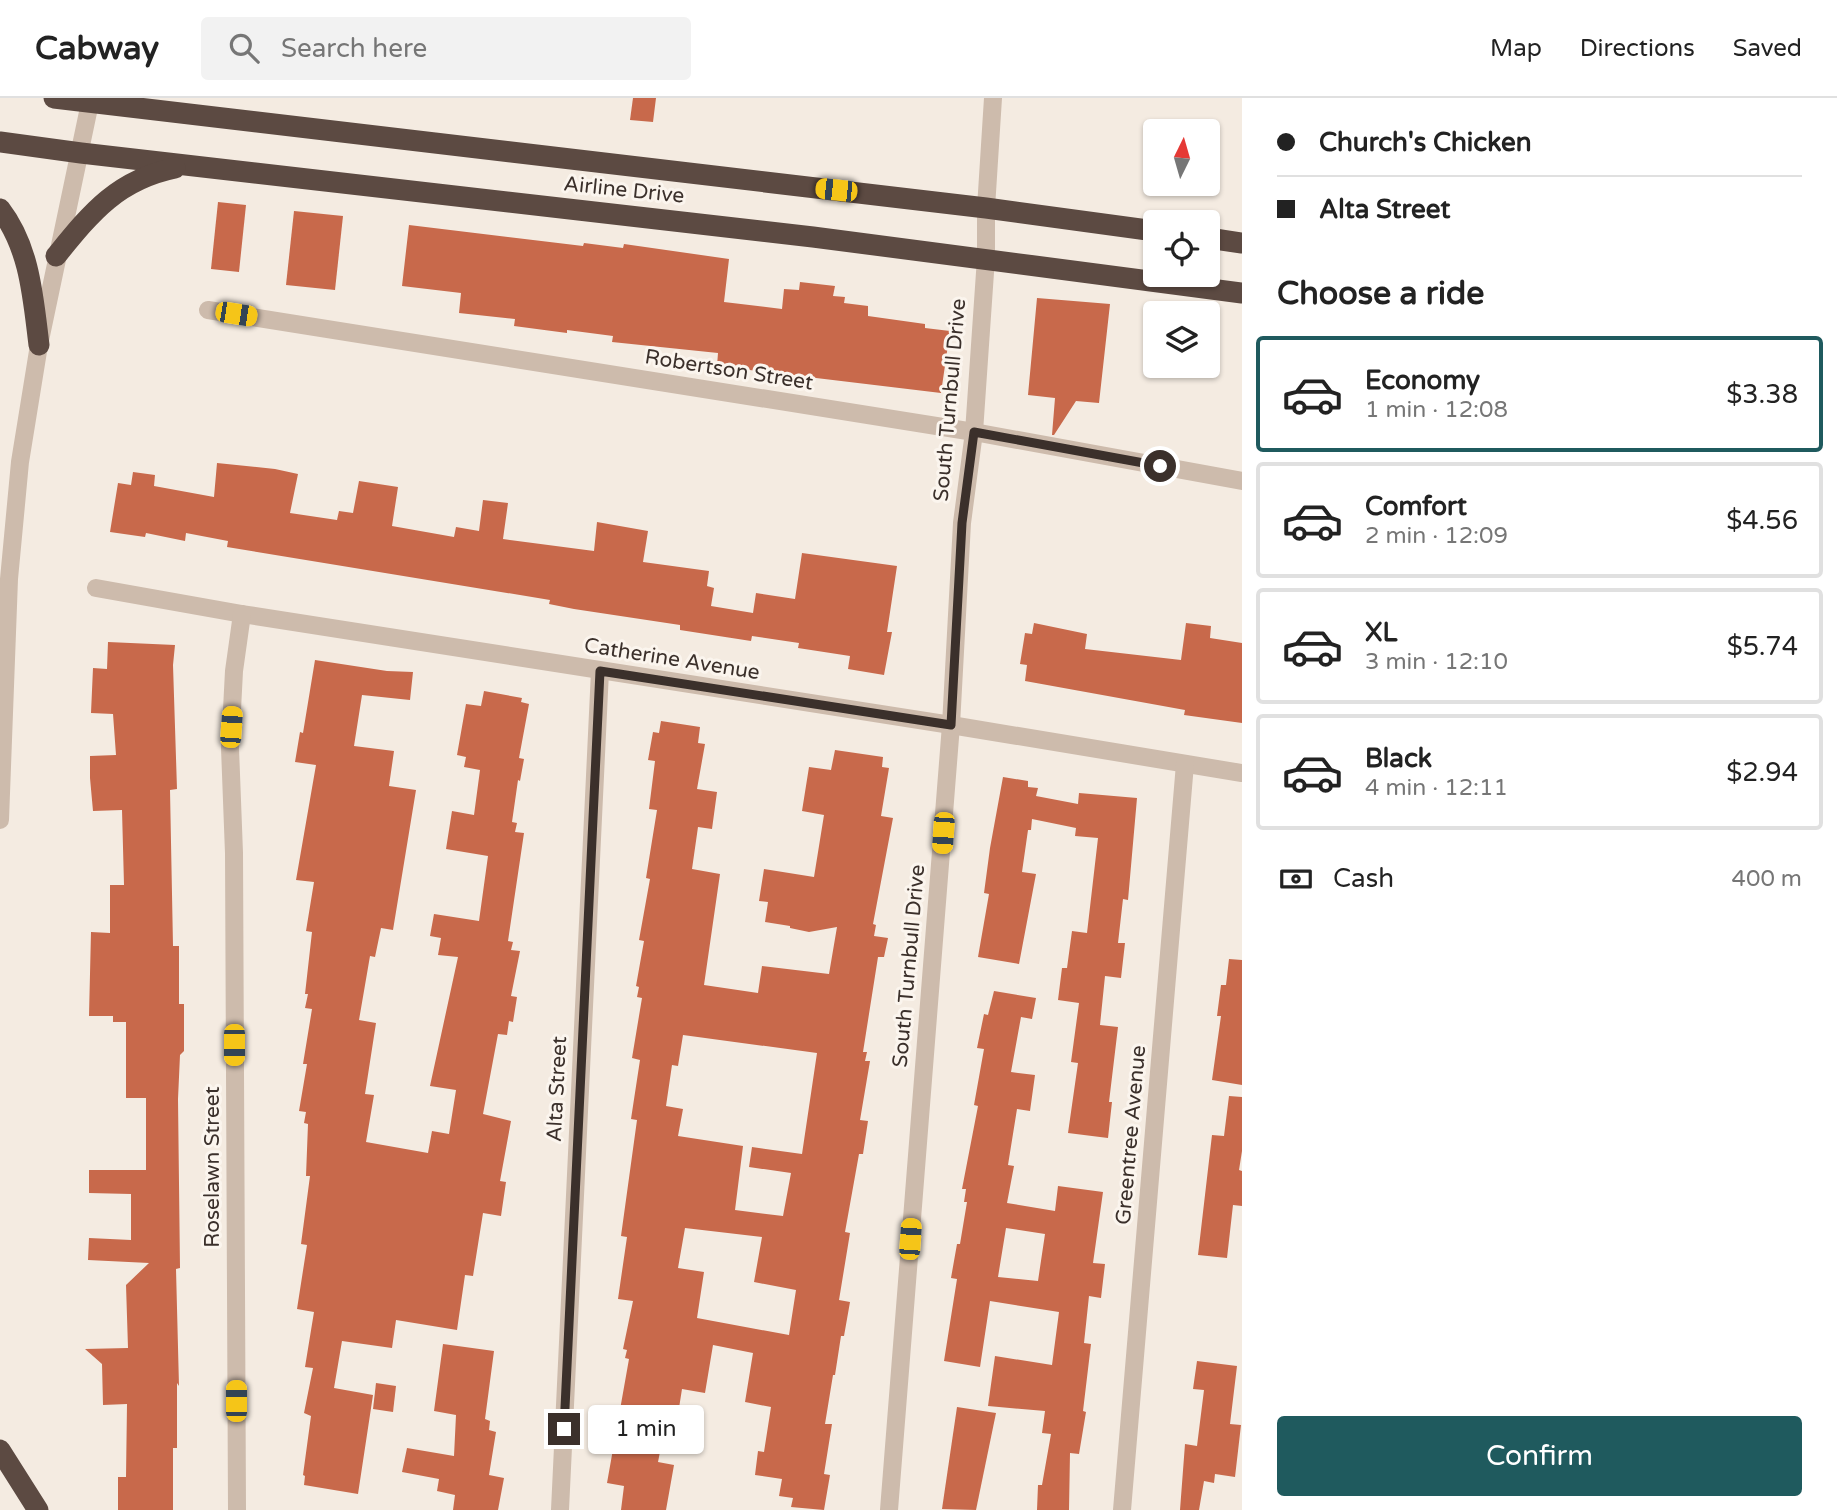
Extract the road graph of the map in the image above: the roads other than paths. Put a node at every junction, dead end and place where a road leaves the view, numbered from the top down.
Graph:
1 (54, 98) edge
2 (992, 98) edge
3 (91, 100) edge
4 (0, 142) edge
5 (81, 153) junction
6 (186, 165) junction
7 (986, 208) junction
8 (0, 209) edge
9 (1143, 229) edge
10 (1220, 240) edge
11 (1242, 243) edge
12 (56, 256) junction
13 (986, 258) junction
14 (1242, 293) edge
15 (208, 310) dead end
16 (39, 345) junction
17 (974, 432) junction
18 (1242, 481) edge
19 (96, 588) dead end
20 (242, 614) junction
21 (600, 671) junction
22 (951, 725) junction
23 (1185, 764) junction
24 (1242, 773) edge
25 (0, 820) edge
26 (0, 1450) edge
27 (38, 1510) edge
28 (237, 1510) edge
29 (560, 1510) edge
30 (889, 1510) edge
31 (1122, 1510) edge

1 - 3 highway, Airline Drive
2 - 7 street, South Turnbull Drive
3 - 5 street
3 - 7 highway, Airline Drive
4 - 5 highway, Airline Drive
5 - 6 highway, Airline Drive
5 - 12 street
6 - 12 highway
6 - 13 highway, Airline Drive
7 - 9 highway, Airline Drive
7 - 13 street, South Turnbull Drive
8 - 16 highway
10 - 11 highway
12 - 16 street
13 - 14 highway, Airline Drive
13 - 17 street, South Turnbull Drive
15 - 17 street, Robertson Street
16 - 25 street
17 - 18 street, Robertson Street
17 - 22 street, South Turnbull Drive
19 - 20 street, Catherine Avenue
20 - 21 street, Catherine Avenue
20 - 28 street, Roselawn Street
21 - 22 street, Catherine Avenue
21 - 29 street, Alta Street
22 - 23 street, Catherine Avenue
22 - 30 street, South Turnbull Drive
23 - 24 street, Catherine Avenue
23 - 31 street, Greentree Avenue
26 - 27 highway

